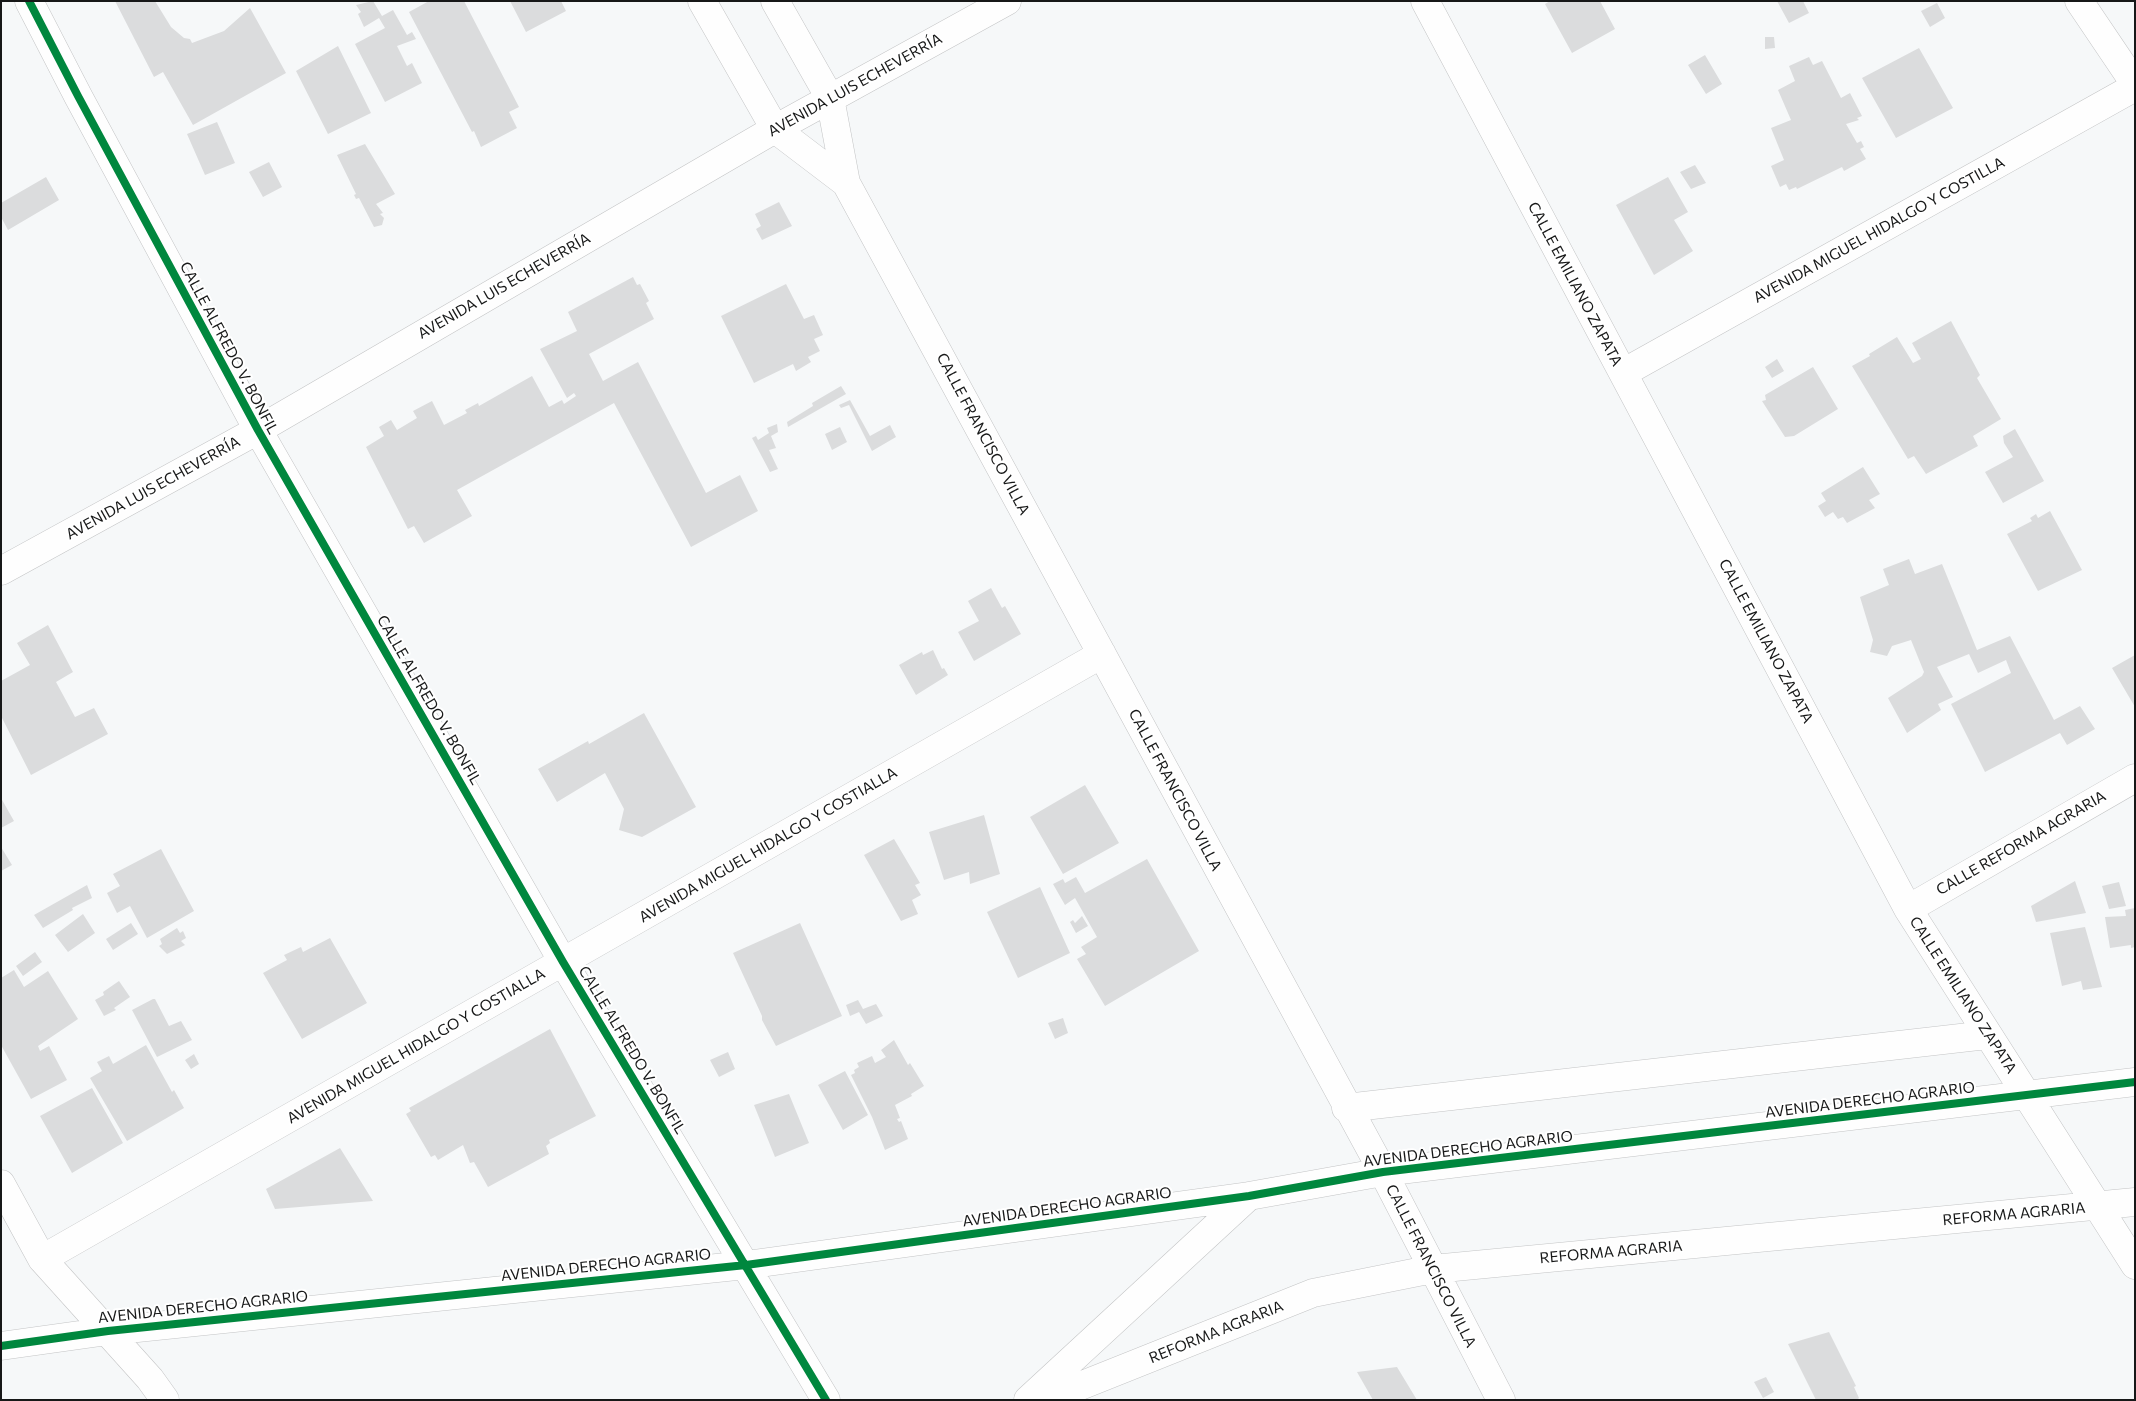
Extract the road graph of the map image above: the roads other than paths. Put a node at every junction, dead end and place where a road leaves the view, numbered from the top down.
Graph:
1 (29, 1) edge
2 (702, 1) edge
3 (775, 1) edge
4 (1007, 1) edge
5 (1424, 1) edge
6 (2079, 1) edge
7 (2135, 85) edge
8 (830, 98) junction
9 (775, 129) junction
10 (846, 182) junction
11 (1623, 373) junction
12 (258, 430) junction
13 (1, 571) edge
14 (1102, 654) junction
15 (2135, 778) edge
16 (1908, 909) junction
17 (563, 962) junction
18 (1987, 1034) junction
19 (2135, 1082) edge
20 (2028, 1095) junction
21 (1346, 1108) junction
22 (1383, 1172) junction
23 (1, 1184) edge
24 (1249, 1196) junction
25 (2135, 1202) edge
26 (2097, 1206) junction
27 (42, 1259) junction
28 (746, 1265) junction
29 (2135, 1265) edge
30 (1433, 1269) junction
31 (108, 1331) junction
32 (1, 1346) edge
33 (165, 1400) edge
34 (826, 1400) edge
35 (1028, 1400) edge
36 (1045, 1400) edge
37 (1501, 1400) edge

1 - 12 street, CALLE ALFREDO V. BONFIL
2 - 9 street, CALLE FRANCISCO VILLA
3 - 8 street, CALLE FRANCISCO VILLA
4 - 8 street, AVENIDA LUIS ECHEVERRÍA
5 - 11 street, CALLE EMILIANO ZAPATA
6 - 7 street
7 - 11 street, AVENIDA MIGUEL HIDALGO Y COSTILLA
8 - 9 street, AVENIDA LUIS ECHEVERRÍA
8 - 10 street, CALLE FRANCISCO VILLA
9 - 10 street, CALLE FRANCISCO VILLA
9 - 12 street, AVENIDA LUIS ECHEVERRÍA
10 - 14 street, CALLE FRANCISCO VILLA
11 - 16 street, CALLE EMILIANO ZAPATA
12 - 13 street, AVENIDA LUIS ECHEVERRÍA
12 - 17 street, CALLE ALFREDO V. BONFIL
14 - 17 street, AVENIDA MIGUEL HIDALGO Y COSTIALLA
14 - 21 street, CALLE FRANCISCO VILLA
15 - 16 street, CALLE REFORMA AGRARIA
16 - 18 street, CALLE EMILIANO ZAPATA
17 - 27 street, AVENIDA MIGUEL HIDALGO Y COSTIALLA
17 - 28 street, CALLE ALFREDO V. BONFIL
18 - 20 street, CALLE EMILIANO ZAPATA
18 - 21 street
19 - 20 street, AVENIDA DERECHO AGRARIO
20 - 22 street, AVENIDA DERECHO AGRARIO
20 - 26 street, CALLE EMILIANO ZAPATA
21 - 22 street, CALLE FRANCISCO VILLA
22 - 24 street, AVENIDA DERECHO AGRARIO
22 - 30 street, CALLE FRANCISCO VILLA
23 - 27 street
24 - 28 street, AVENIDA DERECHO AGRARIO
24 - 35 street
25 - 26 street, REFORMA AGRARIA
26 - 29 street, CALLE EMILIANO ZAPATA
26 - 30 street, REFORMA AGRARIA
27 - 31 street
28 - 31 street, AVENIDA DERECHO AGRARIO
28 - 34 street, CALLE ALFREDO V. BONFIL
30 - 36 street, REFORMA AGRARIA
30 - 37 street, CALLE FRANCISCO VILLA
31 - 32 street, AVENIDA DERECHO AGRARIO
31 - 33 street

